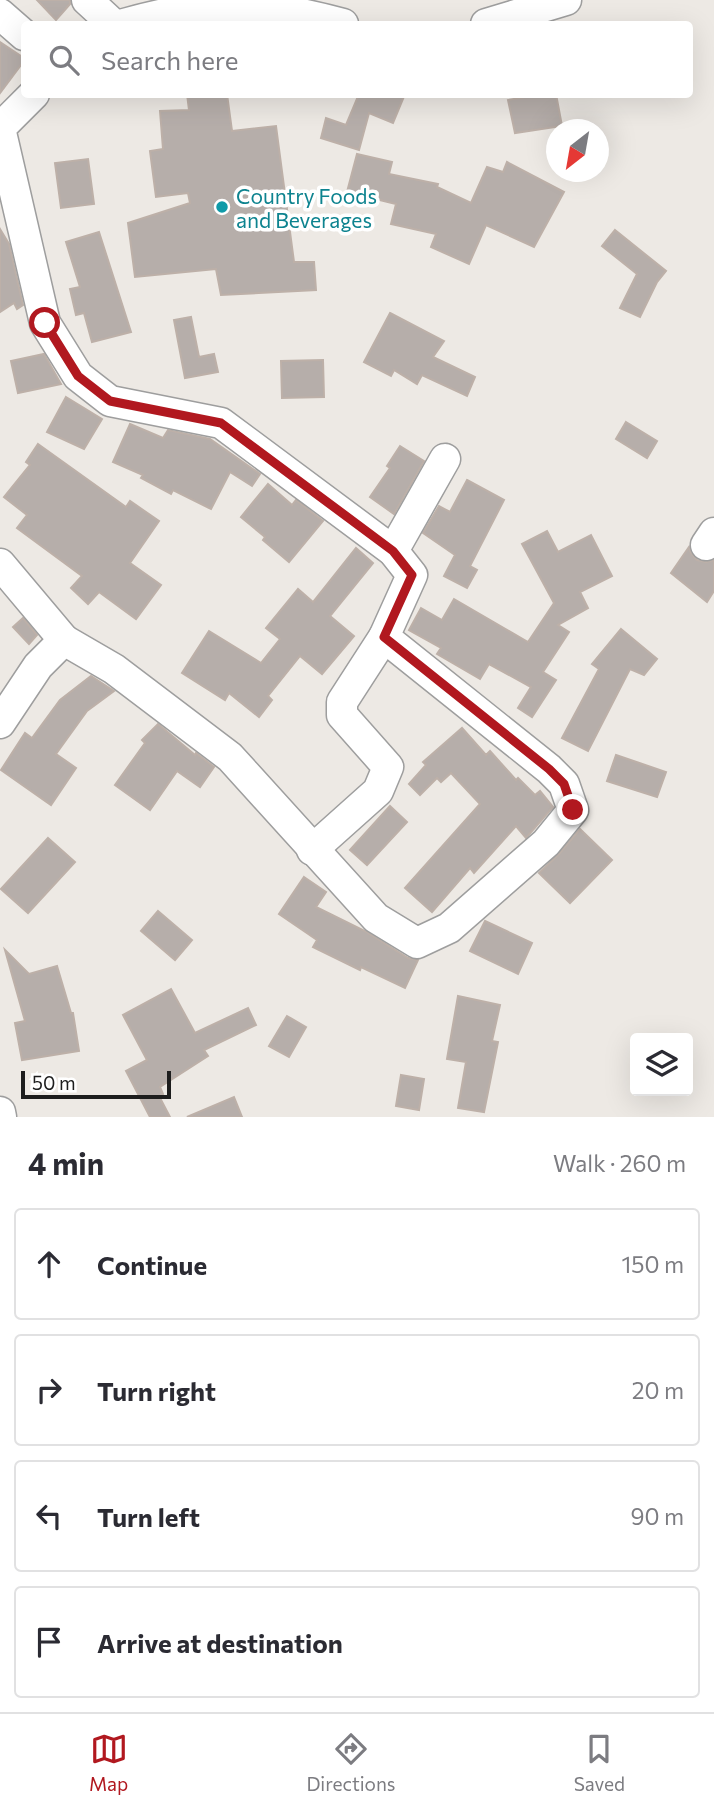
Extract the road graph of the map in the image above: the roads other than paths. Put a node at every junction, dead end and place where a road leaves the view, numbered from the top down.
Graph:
1 (87, 0) edge
2 (566, 0) edge
3 (0, 14) edge
4 (110, 21) edge
5 (133, 21) edge
6 (331, 21) edge
7 (496, 21) edge
8 (21, 32) edge
9 (30, 98) edge
10 (0, 128) edge
11 (445, 459) dead end
12 (393, 551) junction
13 (0, 564) edge
14 (384, 637) junction
15 (64, 640) junction
16 (0, 723) edge
17 (312, 850) junction

1 - 4 street
2 - 7 street
3 - 8 street
5 - 6 street
9 - 10 street
10 - 12 street
11 - 12 street
12 - 14 street
13 - 15 street
14 - 17 street
14 - 17 street
15 - 16 street
15 - 17 street

